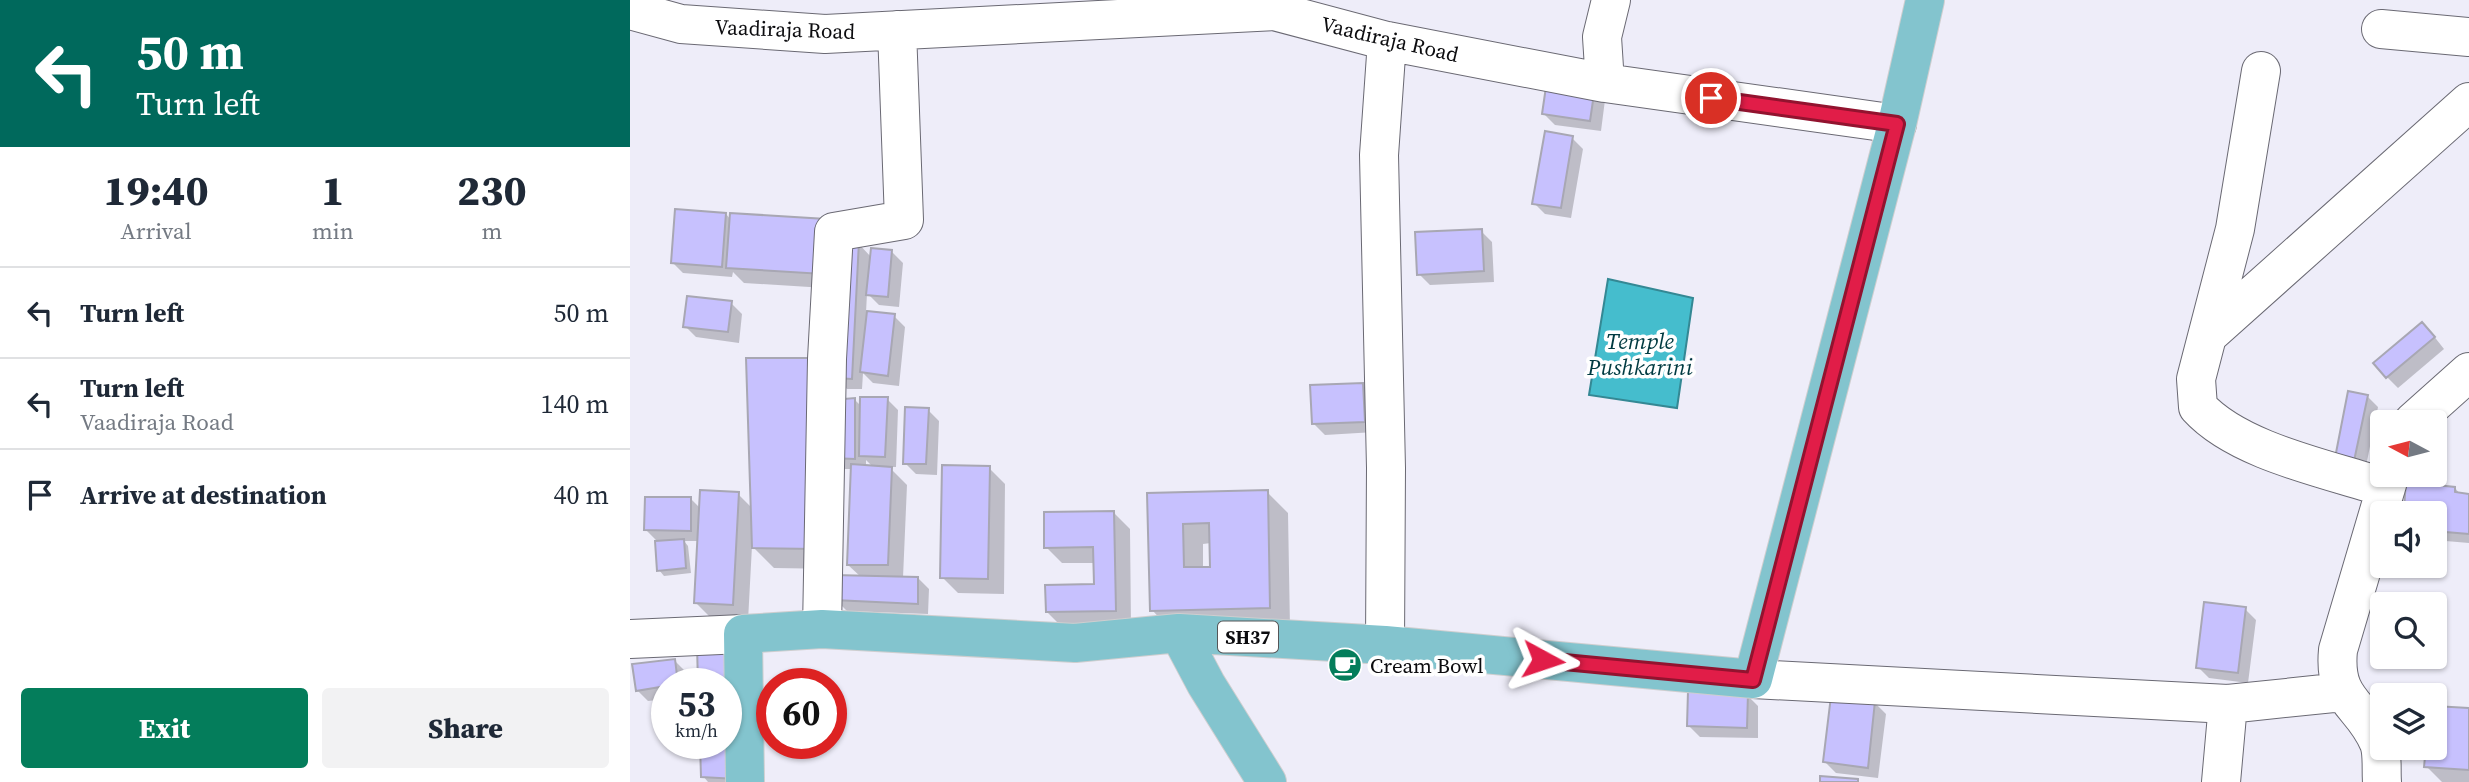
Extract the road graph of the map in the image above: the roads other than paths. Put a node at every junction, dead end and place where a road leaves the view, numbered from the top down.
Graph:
1 (1611, 0) edge
2 (1925, 0) edge
3 (630, 10) edge
4 (2381, 29) dead end
5 (897, 30) junction
6 (2469, 37) edge
7 (1387, 41) junction
8 (2261, 71) dead end
9 (1605, 83) junction
10 (2469, 102) edge
11 (1897, 124) junction
12 (2208, 335) junction
13 (2469, 372) edge
14 (2426, 410) edge
15 (2370, 476) edge
16 (2386, 487) edge
17 (822, 629) junction
18 (743, 634) junction
19 (1179, 634) junction
20 (630, 639) edge
21 (1385, 645) junction
22 (1753, 680) junction
23 (2343, 692) junction
24 (2228, 704) junction
25 (745, 782) edge
26 (1267, 782) edge
27 (2221, 782) edge
28 (2382, 782) edge

1 - 9 street
2 - 11 main road
3 - 5 street, Vaadiraja Road
4 - 6 street
5 - 7 street, Vaadiraja Road
5 - 17 street
7 - 9 street, Vaadiraja Road
7 - 21 street
8 - 12 street
9 - 11 street, Vaadiraja Road
10 - 12 street
11 - 22 main road
12 - 15 street
13 - 14 street
16 - 23 street
17 - 18 main road, SH37
17 - 19 main road, SH37
18 - 20 street
18 - 25 main road
19 - 21 main road, SH37
19 - 26 main road
21 - 22 main road, SH37
22 - 24 street
23 - 24 street
23 - 28 street
24 - 27 street

